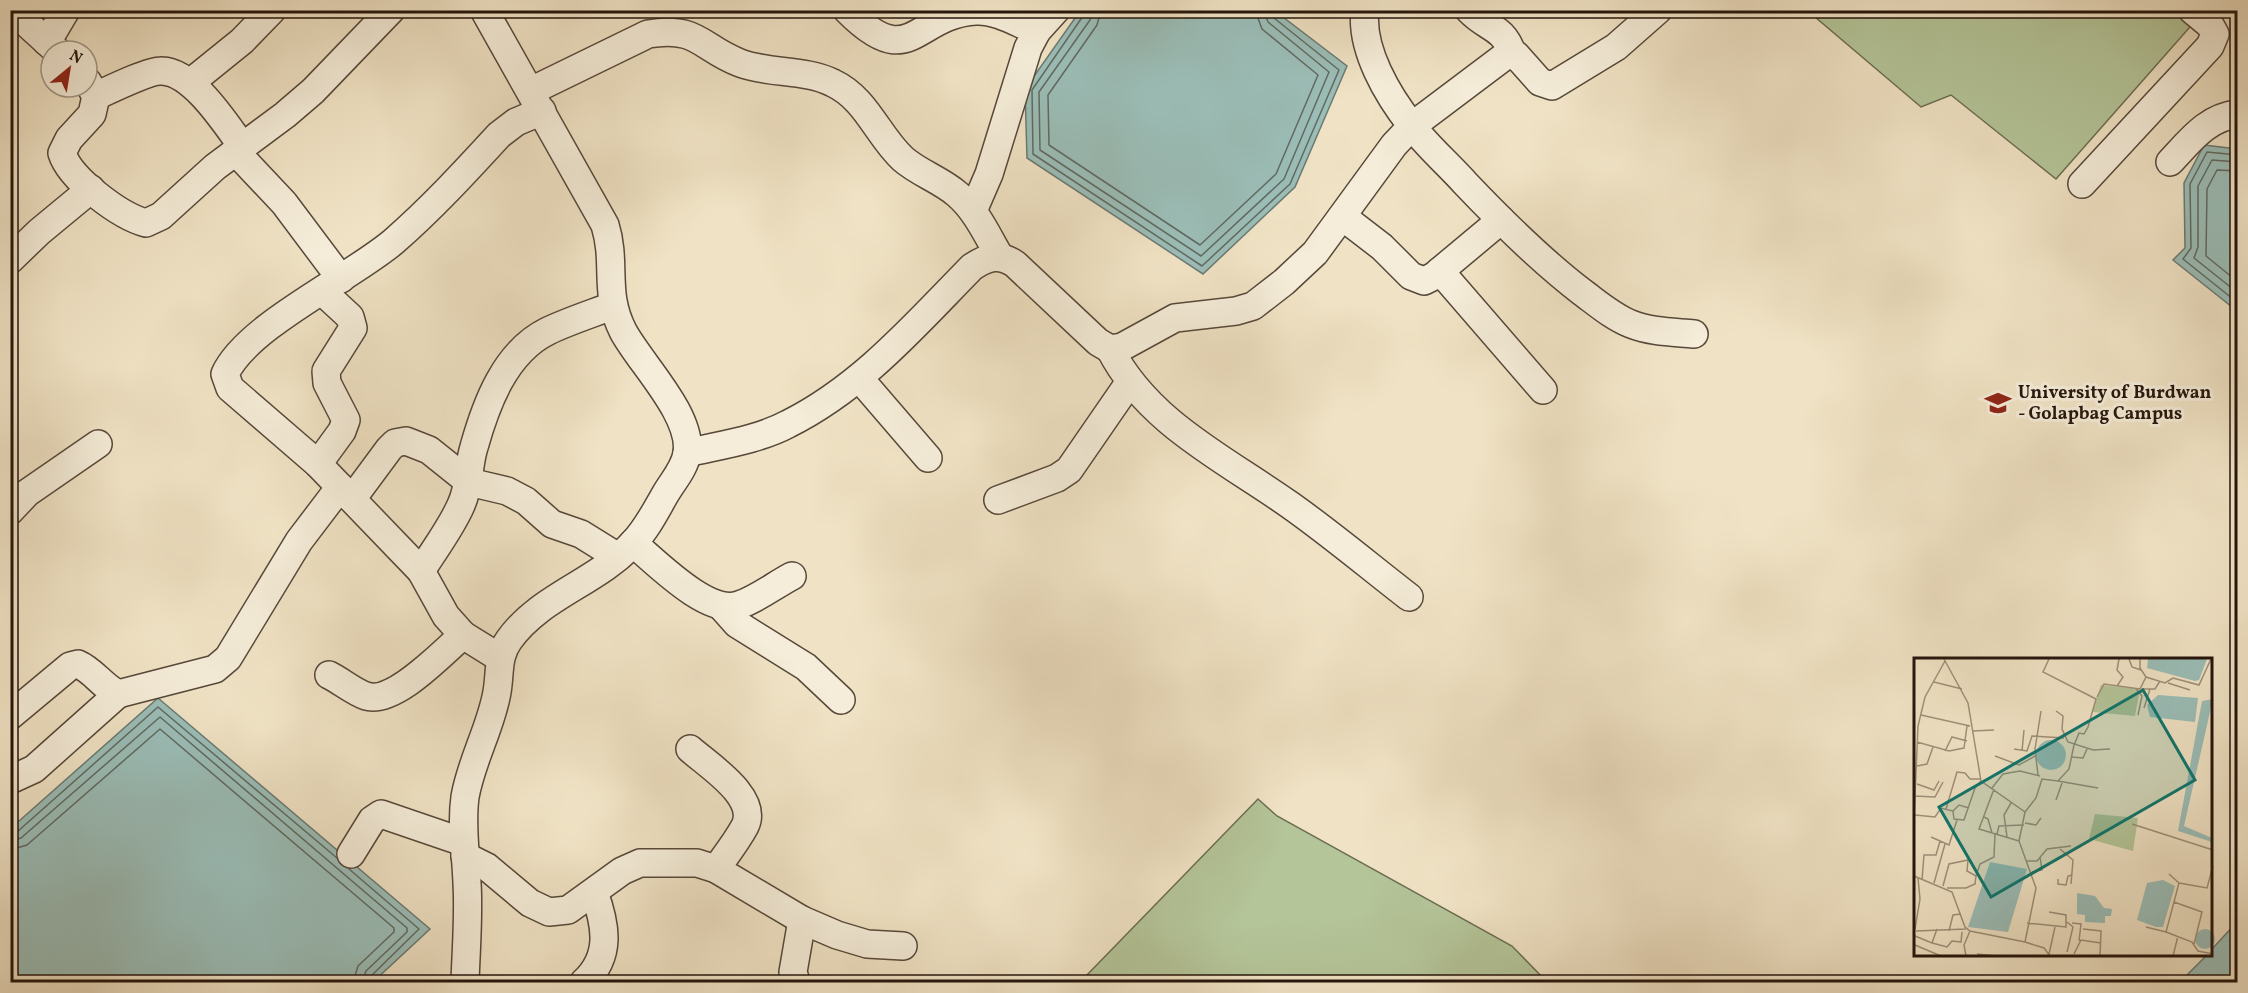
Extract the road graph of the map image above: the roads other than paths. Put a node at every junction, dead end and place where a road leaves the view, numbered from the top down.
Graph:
1 (12, 10) edge
2 (66, 10) edge
3 (272, 10) edge
4 (391, 10) edge
5 (484, 10) edge
6 (847, 10) edge
7 (1056, 10) edge
8 (1341, 10) edge
9 (1469, 10) edge
10 (1658, 10) edge
11 (2192, 10) edge
12 (1364, 18) edge
13 (653, 22) edge
14 (1037, 31) junction
15 (43, 39) edge
16 (55, 39) edge
17 (1512, 53) junction
18 (190, 83) junction
19 (99, 86) edge
20 (92, 99) edge
21 (537, 101) junction
22 (2238, 114) edge
23 (1412, 126) junction
24 (238, 148) junction
25 (2170, 162) dead end
26 (2082, 184) dead end
27 (91, 189) junction
28 (973, 211) junction
29 (1342, 217) junction
30 (1501, 220) junction
31 (1000, 257) junction
32 (10, 260) edge
33 (1440, 271) junction
34 (332, 285) junction
35 (612, 306) junction
36 (1694, 334) dead end
37 (1110, 349) junction
38 (860, 379) junction
39 (1130, 383) junction
40 (1543, 390) dead end
41 (98, 444) dead end
42 (687, 453) junction
43 (927, 458) dead end
44 (318, 464) junction
45 (469, 482) junction
46 (346, 493) junction
47 (998, 500) dead end
48 (10, 512) edge
49 (625, 550) junction
50 (421, 571) junction
51 (792, 576) dead end
52 (1409, 597) dead end
53 (721, 606) junction
54 (463, 635) junction
55 (500, 658) junction
56 (329, 675) dead end
57 (118, 694) junction
58 (841, 700) dead end
59 (10, 716) edge
60 (690, 748) dead end
61 (10, 780) edge
62 (464, 849) junction
63 (351, 854) dead end
64 (716, 869) junction
65 (594, 892) junction
66 (802, 920) junction
67 (903, 946) dead end
68 (470, 981) edge
69 (584, 982) edge
70 (796, 982) edge

1 - 15 street
2 - 16 street
3 - 18 street
4 - 24 street
5 - 21 street
6 - 14 street
7 - 14 street
8 - 12 street
9 - 17 street
10 - 17 street
11 - 26 street
12 - 23 street
13 - 21 street
13 - 28 street
14 - 28 street
17 - 23 street
18 - 19 street
18 - 24 street
20 - 27 street
21 - 34 street
21 - 35 street
22 - 25 street
23 - 29 street
23 - 30 street
24 - 27 street
24 - 34 street
27 - 32 street
28 - 31 street
29 - 33 street
29 - 37 street
30 - 33 street
30 - 36 street
31 - 37 street
31 - 38 street
33 - 40 street
34 - 44 street
34 - 44 street
35 - 42 street
35 - 45 street
37 - 39 street
38 - 42 street
38 - 43 street
39 - 47 street
39 - 52 street
41 - 48 street
42 - 49 street
44 - 46 street
45 - 46 street
45 - 49 street
45 - 50 street
46 - 50 street
46 - 57 street
49 - 53 street
49 - 55 street
50 - 54 street
51 - 53 street
53 - 58 street
54 - 55 street
54 - 56 street
55 - 62 street
57 - 59 street
57 - 61 street
60 - 64 street
62 - 63 street
62 - 65 street
62 - 68 street
64 - 65 street
64 - 66 street
65 - 69 street
66 - 67 street
66 - 70 street

